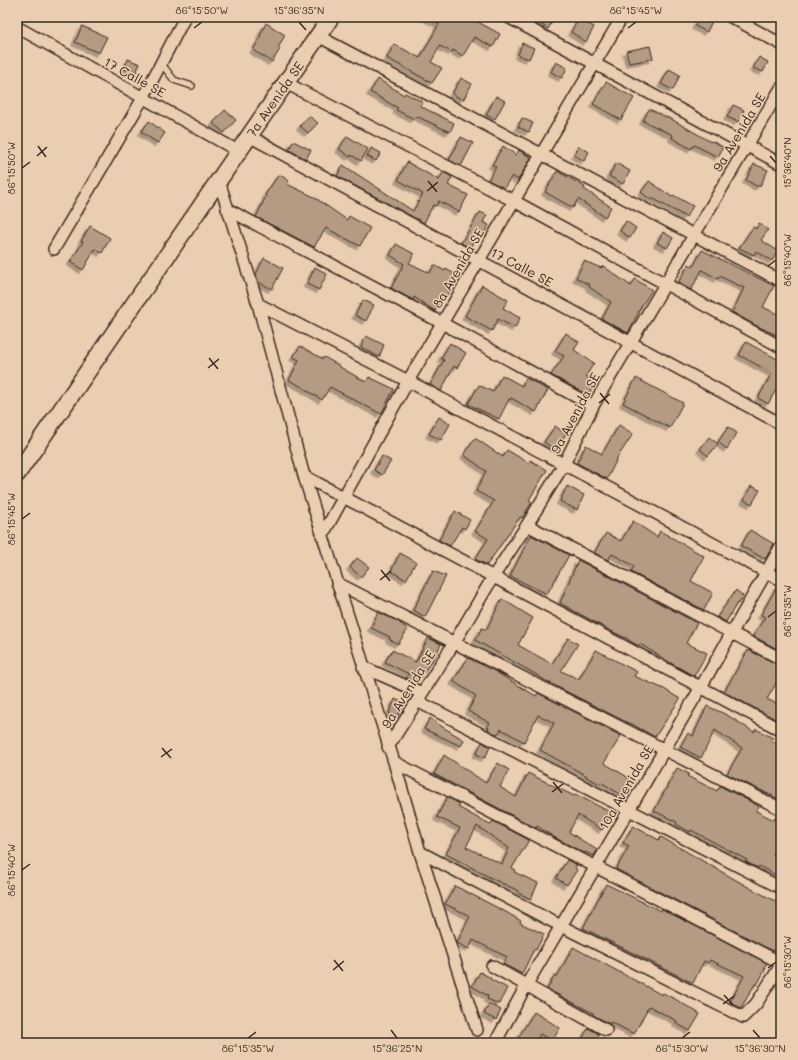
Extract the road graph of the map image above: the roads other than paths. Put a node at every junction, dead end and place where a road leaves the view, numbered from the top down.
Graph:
1 (185, 17) edge
2 (331, 17) edge
3 (508, 17) edge
4 (622, 17) edge
5 (731, 17) edge
6 (17, 27) edge
7 (318, 36) junction
8 (781, 44) edge
9 (160, 63) junction
10 (595, 63) junction
11 (286, 83) junction
12 (192, 86) dead end
13 (781, 88) edge
14 (142, 98) junction
15 (249, 136) junction
16 (747, 145) junction
17 (238, 151) junction
18 (542, 154) junction
19 (781, 164) edge
20 (219, 181) junction
21 (514, 201) junction
22 (227, 209) junction
23 (694, 235) junction
24 (54, 249) dead end
25 (479, 260) junction
26 (781, 281) edge
27 (665, 284) junction
28 (258, 304) junction
29 (442, 323) junction
30 (631, 342) junction
31 (781, 347) edge
32 (408, 381) junction
33 (593, 406) junction
34 (781, 424) edge
35 (564, 464) junction
36 (17, 474) edge
37 (304, 476) junction
38 (344, 497) junction
39 (527, 525) junction
40 (322, 536) junction
41 (781, 546) edge
42 (765, 572) junction
43 (493, 577) junction
44 (781, 580) edge
45 (337, 583) junction
46 (731, 633) junction
47 (454, 643) junction
48 (781, 659) edge
49 (363, 667) junction
50 (701, 688) junction
51 (420, 697) junction
52 (781, 730) edge
53 (388, 747) junction
54 (664, 750) junction
55 (394, 762) junction
56 (781, 809) edge
57 (629, 810) junction
58 (420, 852) junction
59 (595, 867) junction
60 (781, 888) edge
61 (561, 926) junction
62 (781, 964) edge
63 (492, 966) dead end
64 (527, 984) junction
65 (477, 1030) dead end
66 (606, 1030) dead end
67 (495, 1043) edge

1 - 9 street
2 - 7 street, 7a Avenida SE
3 - 10 street
4 - 10 street, 8a Avenida SE
5 - 8 street
6 - 14 street, 17 Calle SE
7 - 11 street, 7a Avenida SE
7 - 18 street
9 - 12 lane
9 - 14 street
10 - 16 street
10 - 18 street, 8a Avenida SE
11 - 15 street, 7a Avenida SE
11 - 21 street
13 - 16 street, 9a Avenida SE
14 - 17 street, 17 Calle SE
14 - 24 street
15 - 17 street, 7a Avenida SE
15 - 25 street, 17 Calle SE
16 - 19 street
16 - 23 street, 9a Avenida SE
17 - 20 street, 7a Avenida SE
18 - 21 street, 8a Avenida SE
18 - 23 street
20 - 22 street
20 - 36 street, 7a Avenida SE
21 - 25 street, 8a Avenida SE
21 - 27 street
22 - 28 street
22 - 29 street
23 - 26 street
23 - 27 street, 9a Avenida SE
25 - 29 street, 8a Avenida SE
25 - 30 street, 17 Calle SE
27 - 30 street, 9a Avenida SE
27 - 31 street
28 - 32 street
28 - 37 street
29 - 32 street, 8a Avenida SE
29 - 33 street
30 - 33 street, 9a Avenida SE
30 - 34 street, 17 Calle SE
32 - 35 street
32 - 38 street, 8a Avenida SE
33 - 35 street, 9a Avenida SE
35 - 39 street, 9a Avenida SE
35 - 42 street
37 - 38 street
37 - 40 street
38 - 40 street, 8a Avenida SE
38 - 43 street
39 - 43 street, 9a Avenida SE
39 - 46 street
40 - 45 street
41 - 42 street, 10a Avenida SE
42 - 44 street
42 - 46 street, 10a Avenida SE
43 - 47 street, 9a Avenida SE
43 - 50 street
45 - 47 street
45 - 49 street
46 - 48 street
46 - 50 street, 10a Avenida SE
47 - 51 street, 9a Avenida SE
47 - 54 street
49 - 51 street
49 - 53 street
50 - 52 street
50 - 54 street, 10a Avenida SE
51 - 53 street, 9a Avenida SE
51 - 57 street
53 - 55 street
54 - 56 street
54 - 57 street, 10a Avenida SE
55 - 58 street
55 - 59 street
57 - 59 street, 10a Avenida SE
57 - 60 street
58 - 61 street
58 - 65 street
59 - 61 street, 10a Avenida SE
59 - 62 street
61 - 62 street
61 - 64 street, 10a Avenida SE
63 - 64 street
64 - 66 street
64 - 67 street, 10a Avenida SE

